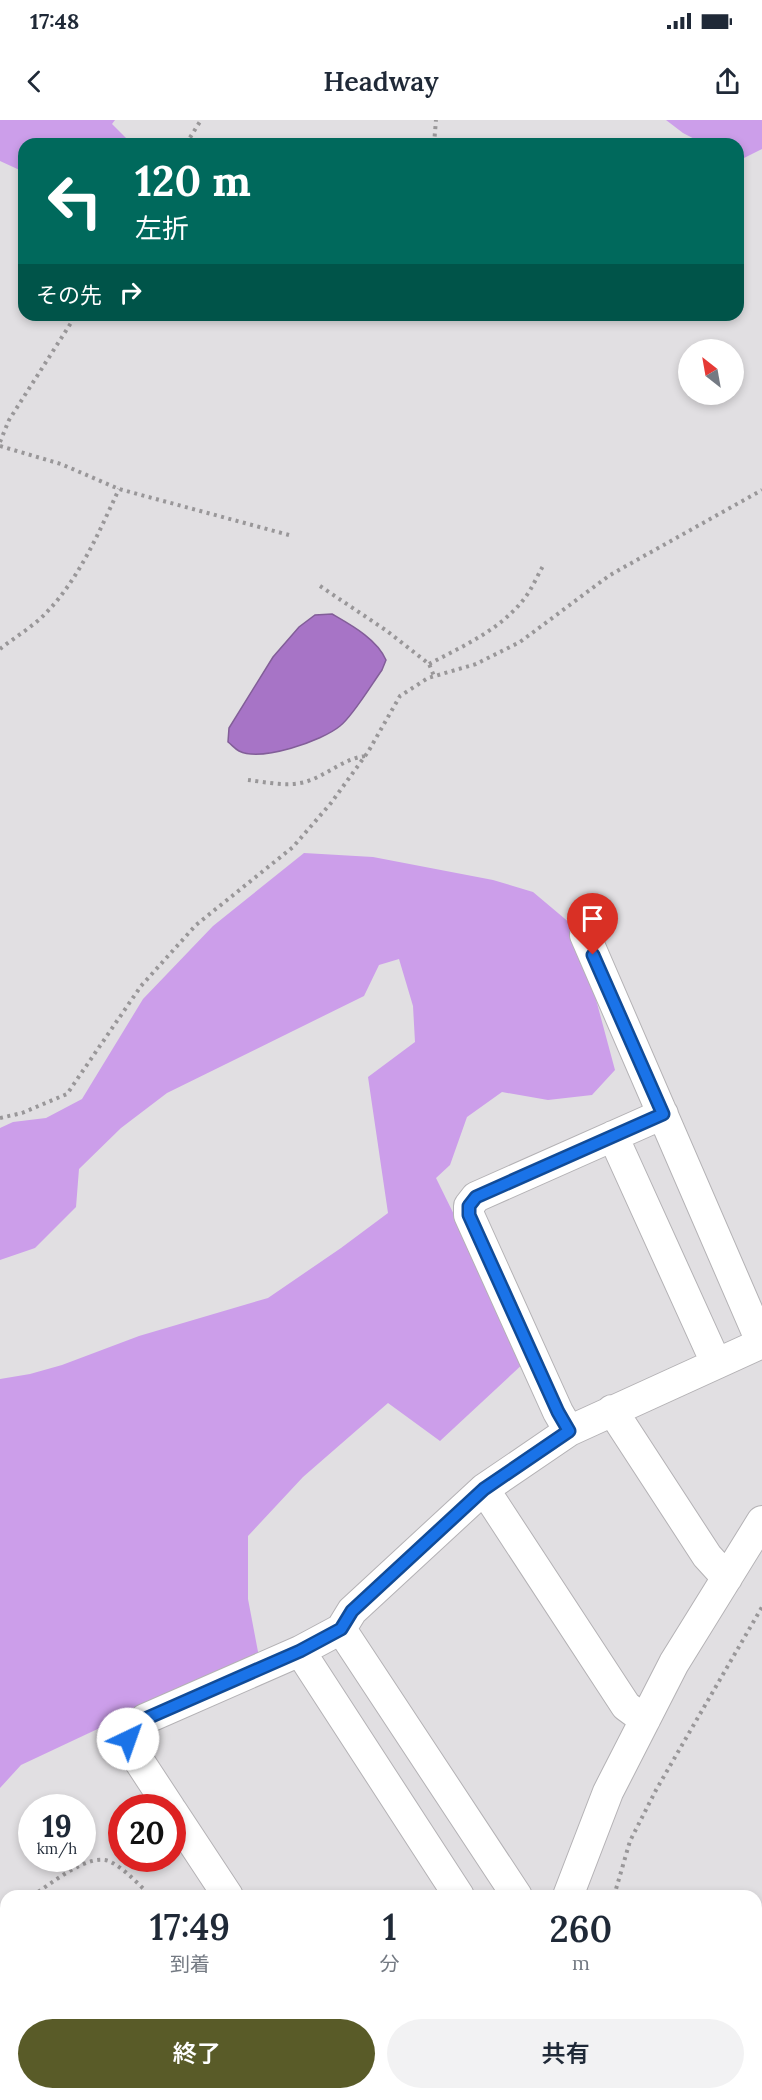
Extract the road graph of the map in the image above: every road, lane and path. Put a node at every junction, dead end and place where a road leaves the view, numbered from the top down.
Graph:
1 (201, 120) edge
2 (436, 120) edge
3 (190, 138) edge
4 (434, 138) edge
5 (72, 321) edge
6 (0, 444) edge
7 (120, 489) junction
8 (762, 490) edge
9 (289, 535) dead end
10 (543, 566) dead end
11 (320, 586) dead end
12 (0, 649) edge
13 (429, 664) junction
14 (435, 676) junction
15 (366, 756) junction
16 (248, 780) dead end
17 (585, 935) dead end
18 (663, 1114) junction
19 (0, 1118) edge
20 (613, 1136) junction
21 (762, 1344) edge
22 (716, 1363) junction
23 (612, 1410) junction
24 (569, 1431) junction
25 (484, 1489) junction
26 (762, 1521) edge
27 (727, 1578) junction
28 (762, 1606) edge
29 (341, 1629) junction
30 (300, 1651) junction
31 (645, 1720) junction
32 (434, 1769) junction
33 (161, 1794) edge
34 (394, 1796) junction
35 (186, 1832) edge
36 (42, 1890) edge
37 (144, 1890) edge
38 (224, 1890) edge
39 (455, 1890) edge
40 (513, 1890) edge
41 (570, 1890) edge
42 (616, 1890) edge

1 - 3 path
2 - 4 path
5 - 6 path
6 - 7 path
7 - 9 path
7 - 12 path
8 - 14 path
10 - 13 path
11 - 13 path
13 - 14 path
14 - 15 path
15 - 16 path
15 - 19 path
17 - 18 street
18 - 20 street
18 - 21 street
20 - 22 street
20 - 24 street
21 - 22 street
22 - 23 street
23 - 24 street
23 - 27 street
24 - 25 street
25 - 29 street
25 - 31 street
26 - 27 street
27 - 31 street
28 - 42 path
29 - 30 street
29 - 32 street
30 - 33 street
30 - 34 street
31 - 41 street
32 - 34 street
32 - 40 street
34 - 39 street
35 - 38 street
36 - 37 path

